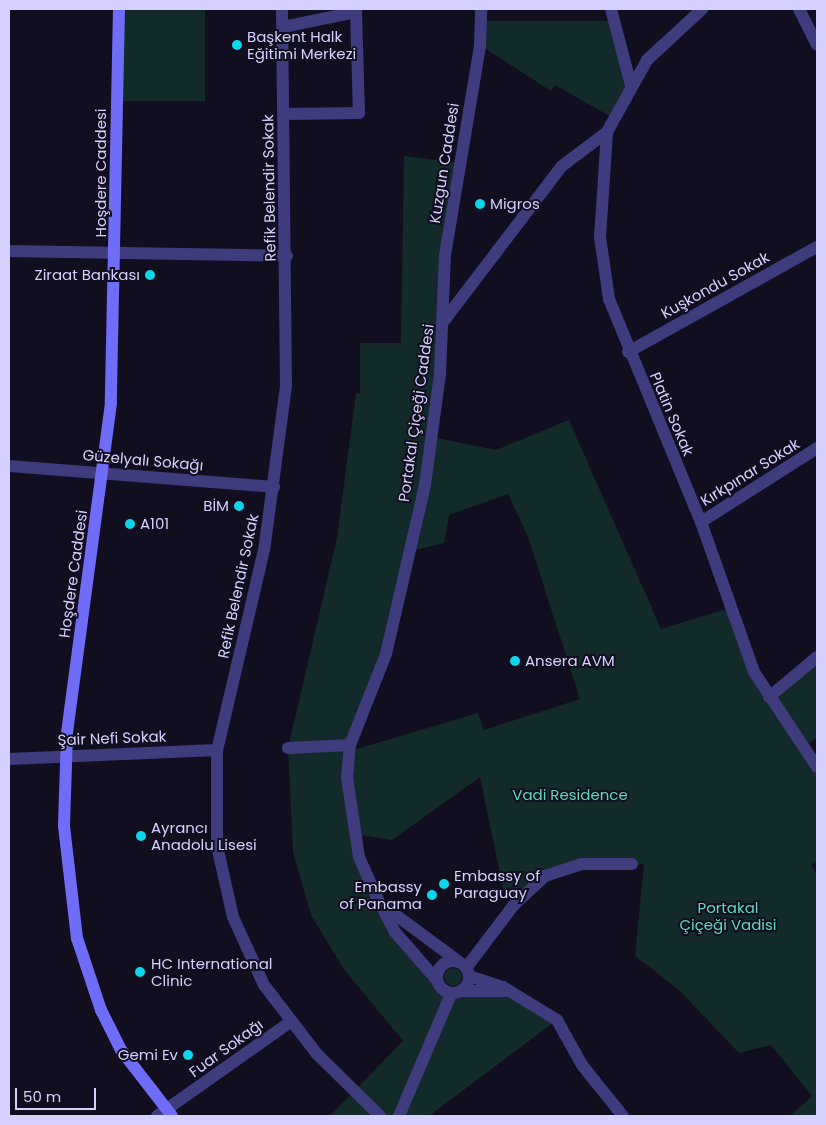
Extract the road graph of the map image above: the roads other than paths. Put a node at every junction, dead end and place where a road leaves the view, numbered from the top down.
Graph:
1 (119, 9) edge
2 (282, 9) edge
3 (481, 9) edge
4 (611, 9) edge
5 (702, 9) edge
6 (799, 9) edge
7 (356, 10) edge
8 (283, 27) junction
9 (817, 45) edge
10 (631, 85) junction
11 (284, 114) junction
12 (606, 132) junction
13 (817, 247) edge
14 (9, 251) edge
15 (117, 253) junction
16 (287, 256) junction
17 (443, 323) junction
18 (628, 352) junction
19 (817, 448) edge
20 (9, 466) edge
21 (103, 473) junction
22 (274, 487) junction
23 (700, 522) junction
24 (817, 657) edge
25 (769, 697) junction
26 (350, 745) junction
27 (288, 748) dead end
28 (217, 750) junction
29 (65, 756) junction
30 (9, 759) edge
31 (817, 767) edge
32 (632, 864) dead end
33 (379, 902) junction
34 (465, 968) junction
35 (436, 980) junction
36 (456, 992) junction
37 (514, 993) junction
38 (289, 1022) junction
39 (165, 1114) edge
40 (380, 1116) edge
41 (399, 1116) edge
42 (623, 1116) edge

1 - 15 main road, Hoşdere Caddesi
2 - 8 street, Refik Belendir Sokak
3 - 17 street, Kuzgun Caddesi
4 - 10 street
5 - 10 street, Portakal Çiçeği Caddesi
6 - 9 street
7 - 8 street
7 - 11 street
8 - 11 street, Refik Belendir Sokak
10 - 12 street, Portakal Çiçeği Caddesi
11 - 16 street, Refik Belendir Sokak
12 - 17 street, Portakal Çiçeği Caddesi
12 - 18 street, Platin Sokak
13 - 18 street, Kuşkondu Sokak
14 - 15 street
15 - 16 street
15 - 21 main road, Hoşdere Caddesi
16 - 22 street, Refik Belendir Sokak
17 - 26 street, Portakal Çiçeği Caddesi
18 - 23 street, Platin Sokak
19 - 23 street, Kırkpınar Sokak
20 - 21 street, Güzelyalı Sokağı
21 - 22 street, Güzelyalı Sokağı
21 - 29 main road, Hoşdere Caddesi
22 - 28 street, Refik Belendir Sokak
23 - 25 street, Platin Sokak
24 - 25 street
25 - 31 street, Platin Sokak
26 - 27 street
26 - 33 street, Portakal Çiçeği Caddesi
28 - 29 street, Şair Nefi Sokak
28 - 38 street, Refik Belendir Sokak
29 - 30 street, Şair Nefi Sokak
29 - 39 main road, Hoşdere Caddesi
32 - 34 street
33 - 34 street, Portakal Çiçeği Caddesi
33 - 35 street, Portakal Çiçeği Caddesi
34 - 35 street
34 - 36 street
34 - 37 street, Portakal Çiçeği Caddesi
35 - 36 street, Portakal Çiçeği Caddesi
36 - 37 street, Portakal Çiçeği Caddesi
36 - 41 street
37 - 42 street, Portakal Çiçeği Caddesi
38 - 39 street, Fuar Sokağı
38 - 40 street, Refik Belendir Sokak

